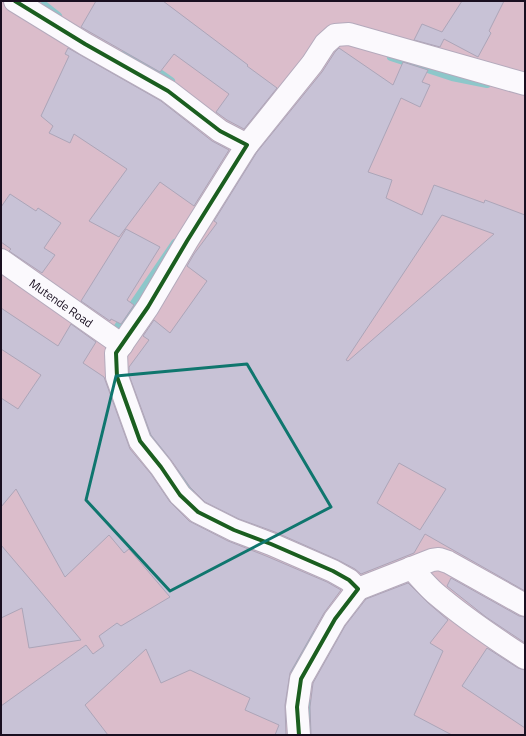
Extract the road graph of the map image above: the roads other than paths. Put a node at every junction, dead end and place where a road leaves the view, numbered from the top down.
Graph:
1 (15, 1) edge
2 (525, 84) edge
3 (247, 145) junction
4 (1, 260) edge
5 (122, 344) junction
6 (411, 568) junction
7 (358, 589) junction
8 (525, 605) edge
9 (525, 658) edge
10 (299, 735) edge

1 - 3 street
2 - 3 street
3 - 5 street
4 - 5 street, Mutende Road
5 - 7 street
6 - 7 street
6 - 8 street
6 - 9 street
7 - 10 street

